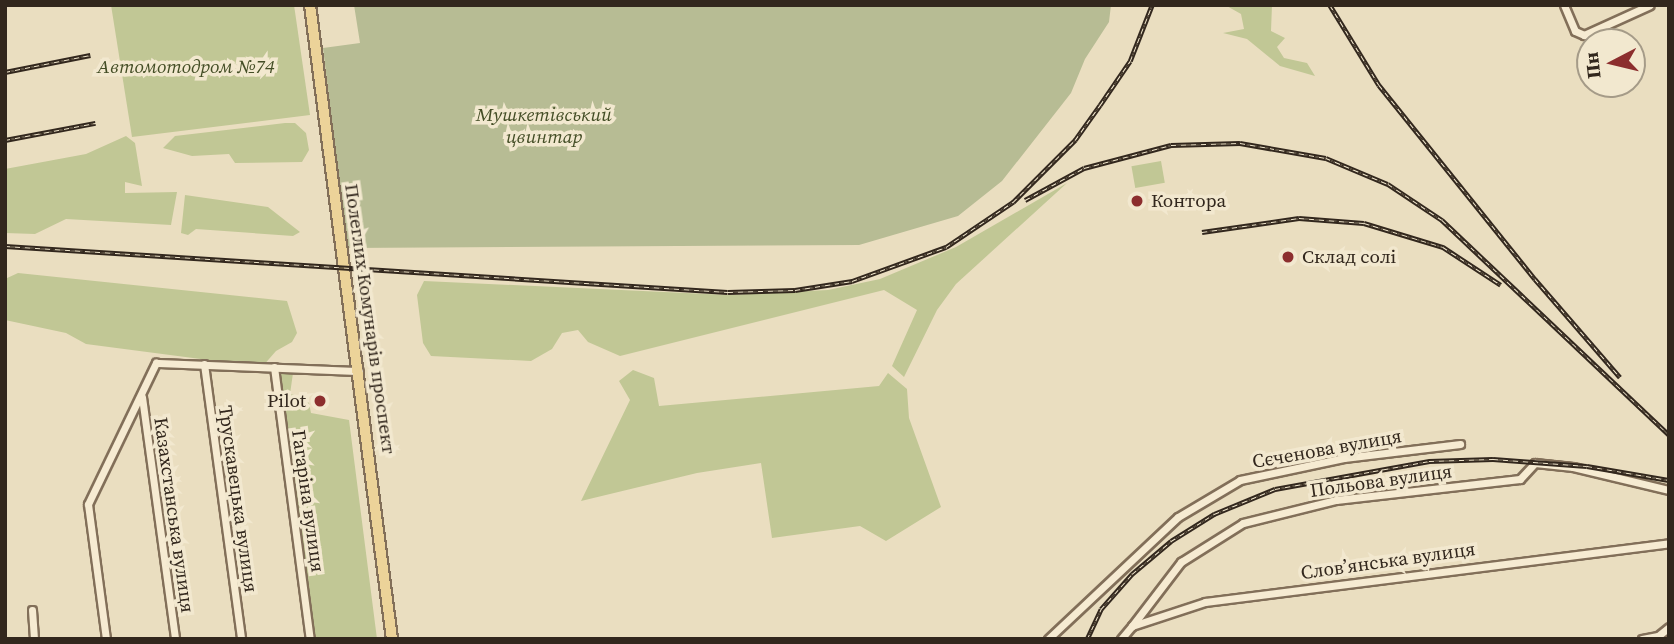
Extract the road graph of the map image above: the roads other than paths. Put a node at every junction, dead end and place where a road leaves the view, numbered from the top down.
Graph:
1 (310, 5) edge
2 (1564, 5) edge
3 (1650, 5) edge
4 (204, 364) junction
5 (274, 368) junction
6 (360, 371) junction
7 (142, 395) junction
8 (1460, 444) dead end
9 (1669, 489) edge
10 (1669, 543) edge
11 (32, 610) dead end
12 (1132, 626) junction
13 (1669, 628) edge
14 (34, 639) edge
15 (106, 639) edge
16 (175, 639) edge
17 (241, 639) edge
18 (310, 639) edge
19 (393, 639) edge
20 (1048, 639) edge
21 (1121, 639) edge
22 (1642, 639) edge

1 - 6 main road, Полеглих Комунарів проспект
2 - 3 street
4 - 5 street
4 - 7 street
4 - 17 street, Трускавецька вулиця
5 - 6 street
5 - 18 street, Гагаріна вулиця
6 - 19 main road, Полеглих Комунарів проспект
7 - 15 street
7 - 16 street, Казахстанська вулиця
8 - 20 street, Сєченова вулиця
9 - 12 street, Польова вулиця
10 - 12 street, Слов’янська вулиця
11 - 14 street
12 - 21 street
13 - 22 street

